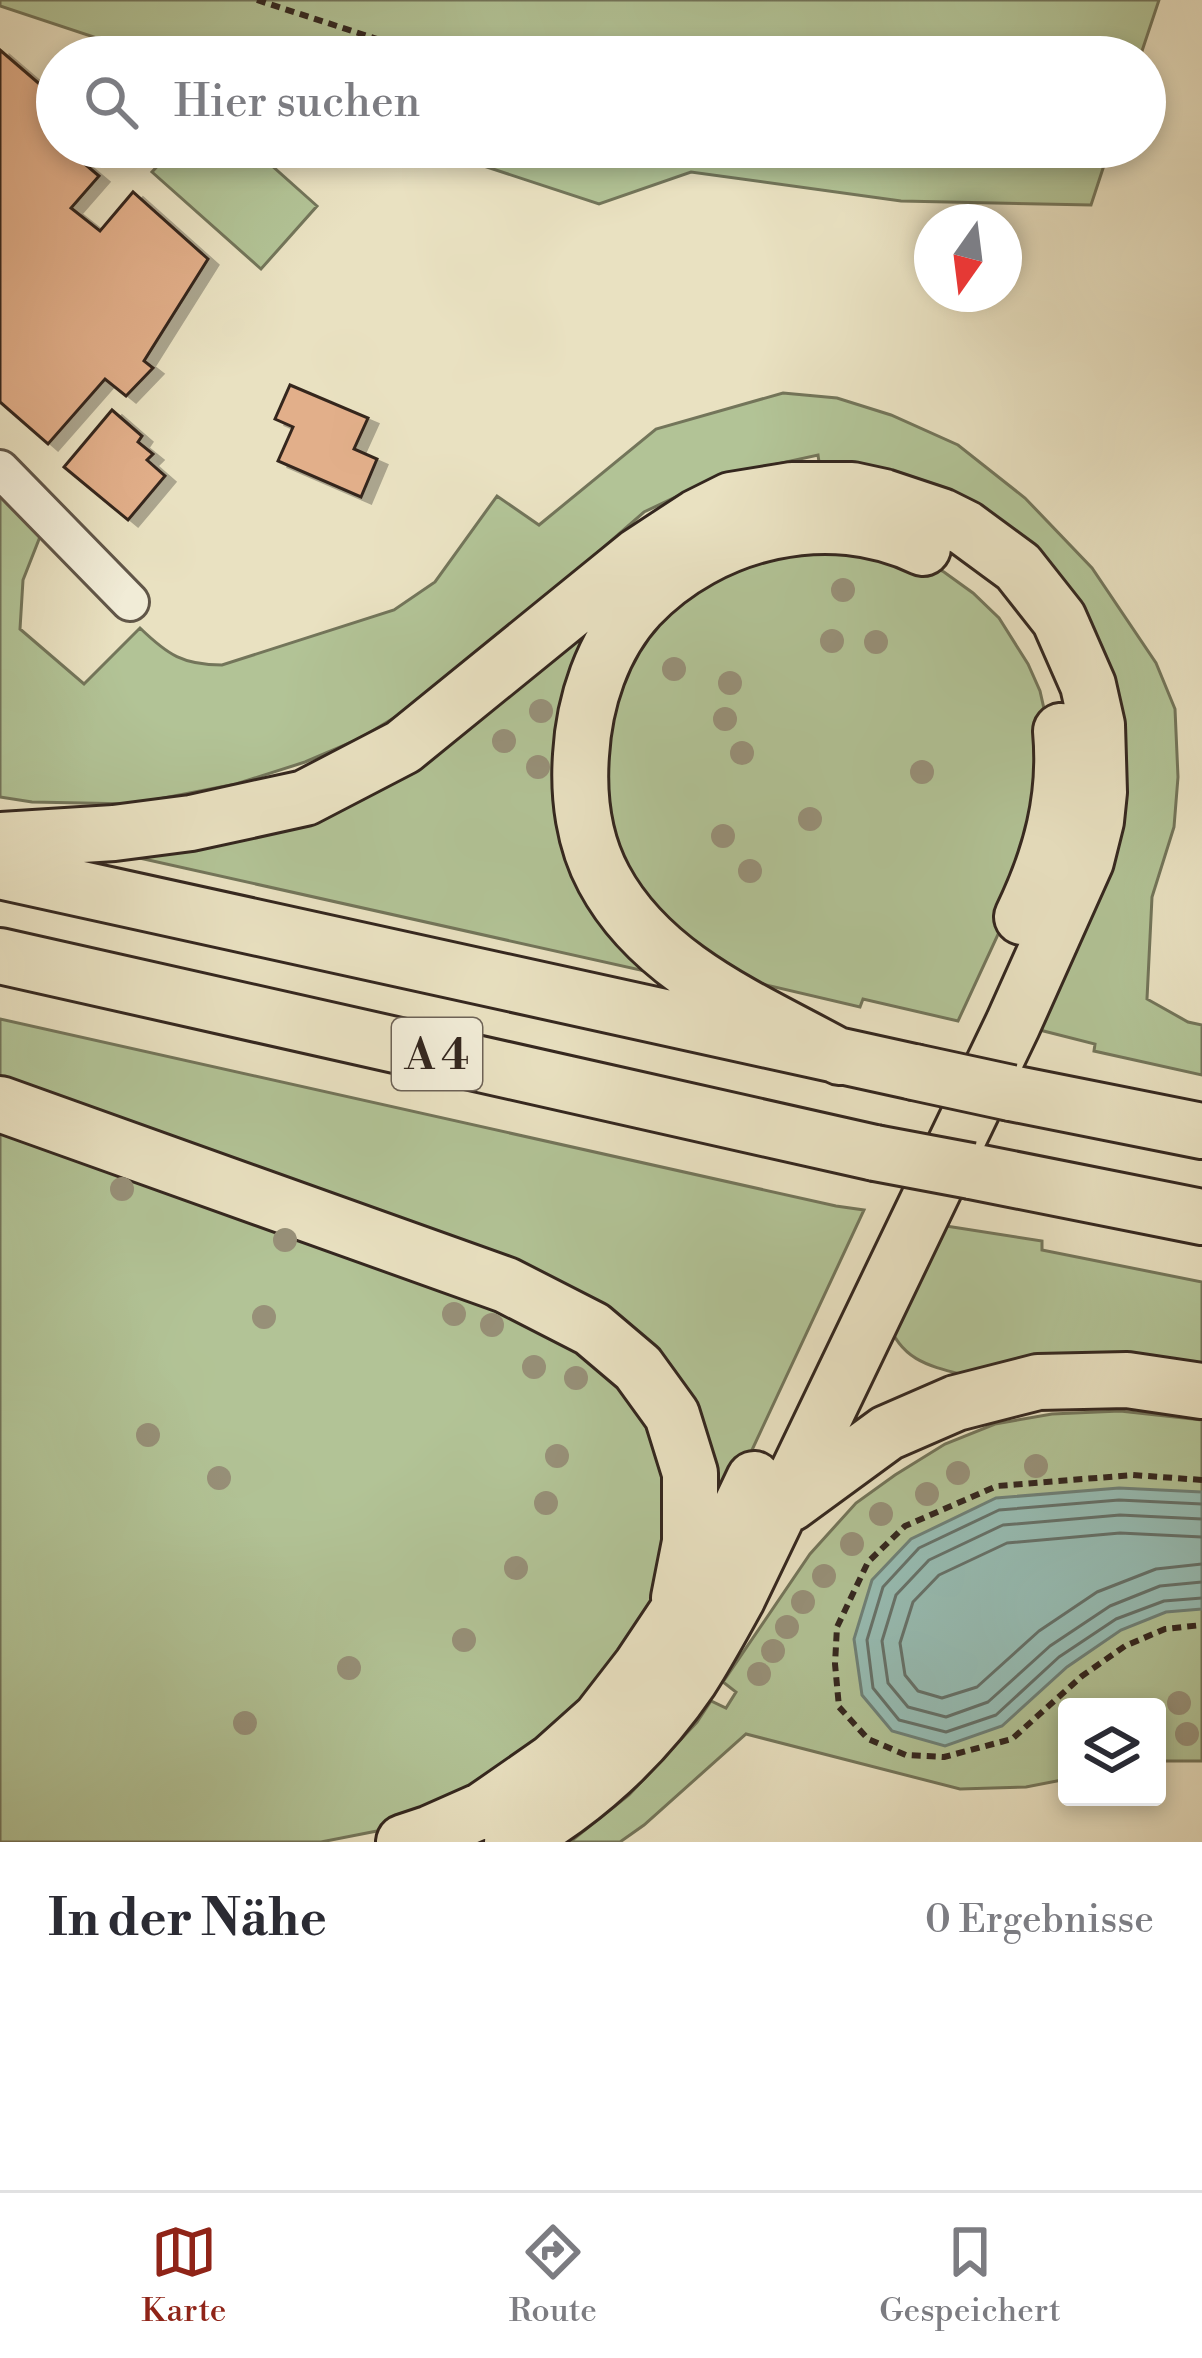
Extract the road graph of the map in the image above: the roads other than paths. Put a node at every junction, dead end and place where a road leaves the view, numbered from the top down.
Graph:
1 (0, 470) edge
2 (130, 602) dead end
3 (0, 839) edge
4 (0, 871) edge
5 (0, 956) edge
6 (840, 1057) junction
7 (0, 1104) edge
8 (1202, 1131) edge
9 (1202, 1217) edge
10 (1202, 1391) edge
11 (779, 1514) junction
12 (677, 1612) junction
13 (404, 1842) edge
14 (512, 1842) edge

1 - 2 street
3 - 11 highway
4 - 6 highway, A 4
5 - 9 highway, A 4, bridge
6 - 8 highway, A 4, bridge
6 - 12 highway
7 - 12 highway
10 - 11 highway
11 - 14 highway
12 - 13 highway

